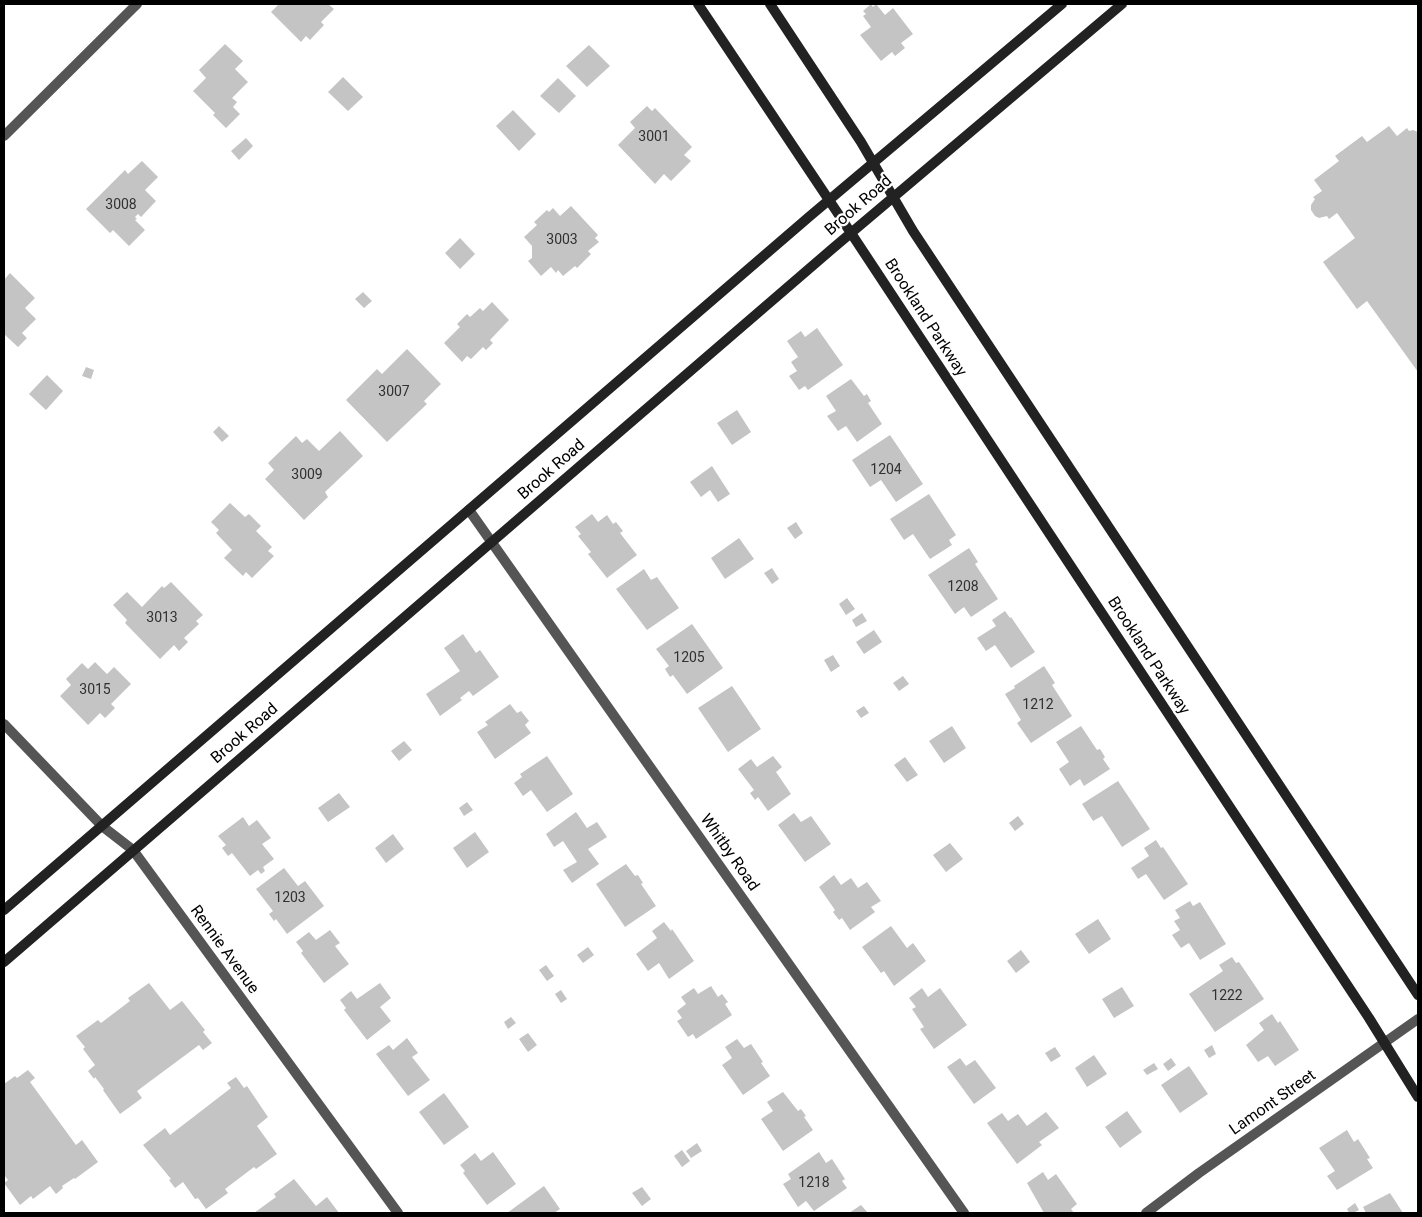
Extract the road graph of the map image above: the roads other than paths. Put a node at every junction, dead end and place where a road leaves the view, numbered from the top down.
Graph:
1 (137, 4) edge
2 (698, 4) edge
3 (770, 4) edge
4 (1062, 4) edge
5 (1122, 4) edge
6 (4, 136) edge
7 (873, 163) junction
8 (893, 196) junction
9 (829, 200) junction
10 (851, 233) junction
11 (469, 510) junction
12 (491, 542) junction
13 (4, 724) edge
14 (102, 826) junction
15 (133, 850) junction
16 (4, 910) edge
17 (4, 962) edge
18 (1418, 995) edge
19 (1418, 1019) edge
20 (1385, 1043) junction
21 (1418, 1097) edge
22 (398, 1213) edge
23 (964, 1213) edge
24 (1146, 1213) edge

1 - 6 street
2 - 9 main road, Brookland Parkway
3 - 7 main road
4 - 7 main road, Brook Road
5 - 8 main road, Brook Road
7 - 8 main road
7 - 9 main road, Brook Road
8 - 10 main road, Brook Road
8 - 18 main road
9 - 10 main road, Brookland Parkway
9 - 11 main road, Brook Road
10 - 12 main road, Brook Road
10 - 20 main road, Brookland Parkway
11 - 12 street, Whitby Road
11 - 14 main road, Brook Road
12 - 15 main road, Brook Road
12 - 23 street, Whitby Road
13 - 14 street, Rennie Avenue
14 - 15 street, Rennie Avenue
14 - 16 main road, Brook Road
15 - 17 main road, Brook Road
15 - 22 street, Rennie Avenue
19 - 20 street, Lamont Street
20 - 21 main road, Brookland Parkway
20 - 24 street, Lamont Street

